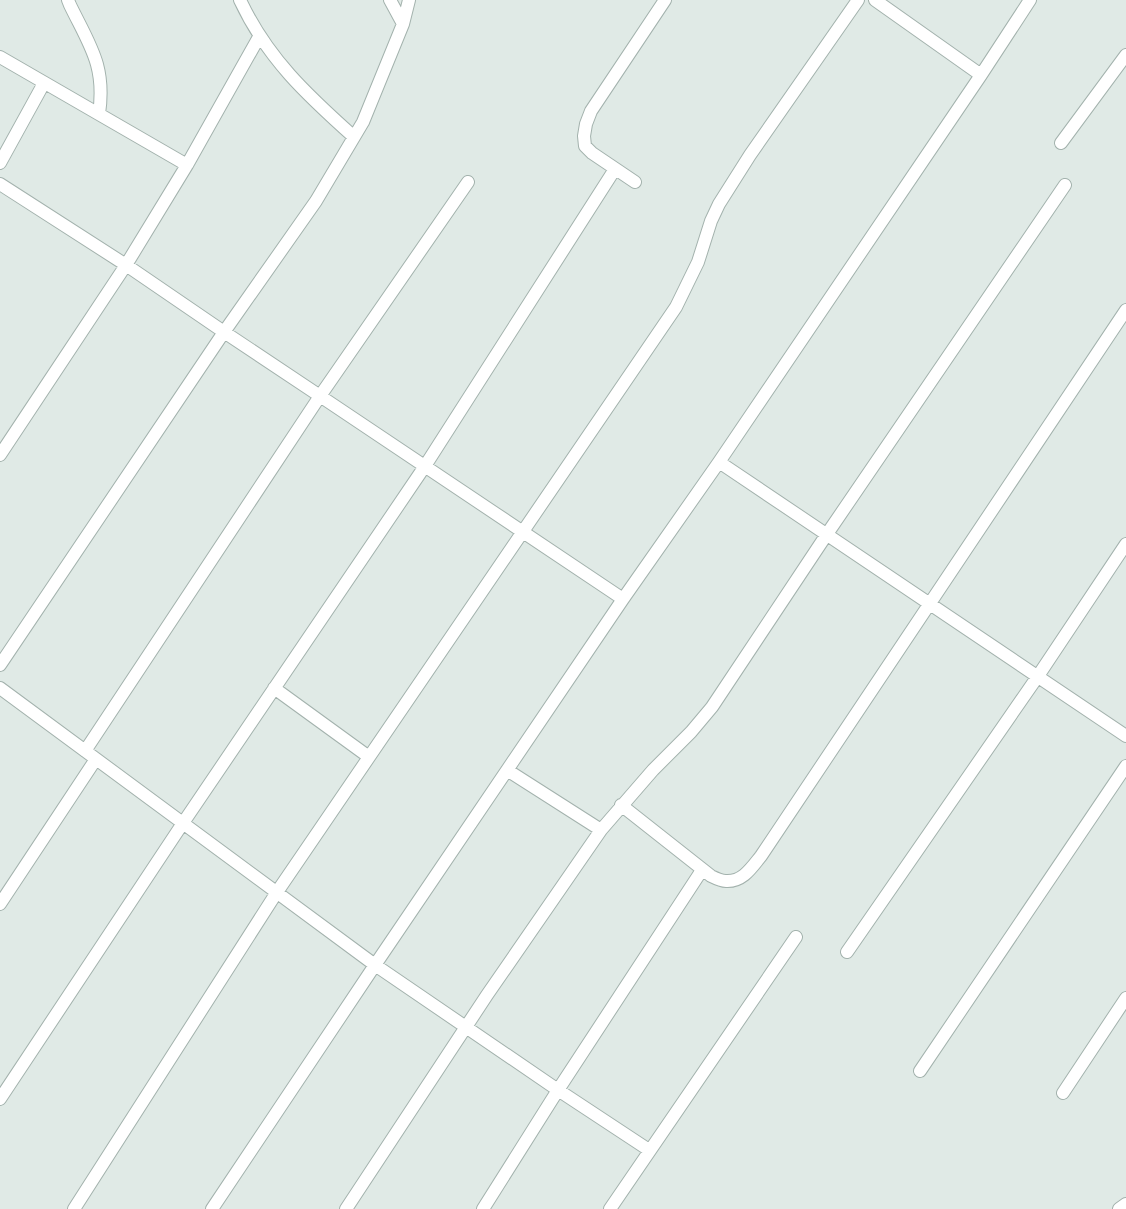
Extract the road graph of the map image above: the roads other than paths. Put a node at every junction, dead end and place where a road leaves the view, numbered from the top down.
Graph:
1 (68, 0) edge
2 (240, 0) edge
3 (390, 0) edge
4 (409, 0) edge
5 (665, 0) edge
6 (858, 0) edge
7 (875, 0) edge
8 (1030, 0) edge
9 (403, 24) junction
10 (259, 37) junction
11 (1126, 55) edge
12 (0, 57) edge
13 (981, 74) junction
14 (44, 83) junction
15 (99, 114) junction
16 (354, 137) junction
17 (1061, 143) dead end
18 (0, 163) edge
19 (187, 165) junction
20 (615, 169) junction
21 (468, 182) dead end
22 (635, 182) dead end
23 (0, 184) edge
24 (1065, 185) dead end
25 (126, 265) junction
26 (1126, 310) edge
27 (224, 332) junction
28 (320, 396) junction
29 (0, 454) edge
30 (719, 462) junction
31 (425, 466) junction
32 (523, 532) junction
33 (827, 534) junction
34 (1126, 544) edge
35 (623, 599) junction
36 (930, 604) junction
37 (0, 665) edge
38 (1038, 676) junction
39 (274, 688) junction
40 (2, 693) edge
41 (1126, 736) edge
42 (85, 751) junction
43 (369, 757) junction
44 (96, 759) junction
45 (1126, 766) edge
46 (507, 770) junction
47 (621, 805) junction
48 (183, 823) junction
49 (601, 830) junction
50 (702, 870) junction
51 (277, 892) junction
52 (0, 904) edge
53 (796, 937) dead end
54 (847, 952) dead end
55 (375, 965) junction
56 (1126, 998) edge
57 (466, 1027) junction
58 (920, 1071) dead end
59 (558, 1090) junction
60 (1063, 1093) dead end
61 (0, 1099) edge
62 (649, 1150) junction
63 (1126, 1204) edge
64 (74, 1209) edge
65 (212, 1209) edge
66 (346, 1209) edge
67 (483, 1209) edge
68 (610, 1209) edge
69 (1119, 1209) edge

1 - 15 street
2 - 10 street
3 - 9 street
4 - 9 street
5 - 20 street
6 - 32 street
7 - 13 street
8 - 13 street
9 - 16 street
10 - 16 street
10 - 19 street
11 - 17 street
12 - 14 street
13 - 30 street
14 - 15 street
14 - 18 street
15 - 19 street
16 - 27 street
19 - 25 street
20 - 22 street
20 - 31 street
21 - 28 street
23 - 25 street
24 - 33 street
25 - 27 street
25 - 29 street
26 - 36 street
27 - 28 street
27 - 37 street
28 - 31 street
28 - 42 street
30 - 33 street
30 - 35 street
31 - 32 street
31 - 39 street
32 - 35 street
32 - 43 street
33 - 36 street
33 - 47 street
34 - 38 street
35 - 46 street
36 - 38 street
36 - 50 street
38 - 41 street
38 - 54 street
39 - 43 street
39 - 48 street
40 - 42 street
42 - 44 street
43 - 51 street
44 - 48 street
44 - 52 street
45 - 58 street
46 - 49 street
46 - 55 street
47 - 49 street
47 - 50 street
48 - 51 street
48 - 61 street
49 - 57 street
50 - 59 street
51 - 55 street
51 - 64 street
53 - 62 street
55 - 57 street
55 - 65 street
56 - 60 street
57 - 59 street
57 - 66 street
59 - 62 street
59 - 67 street
62 - 68 street
63 - 69 street

